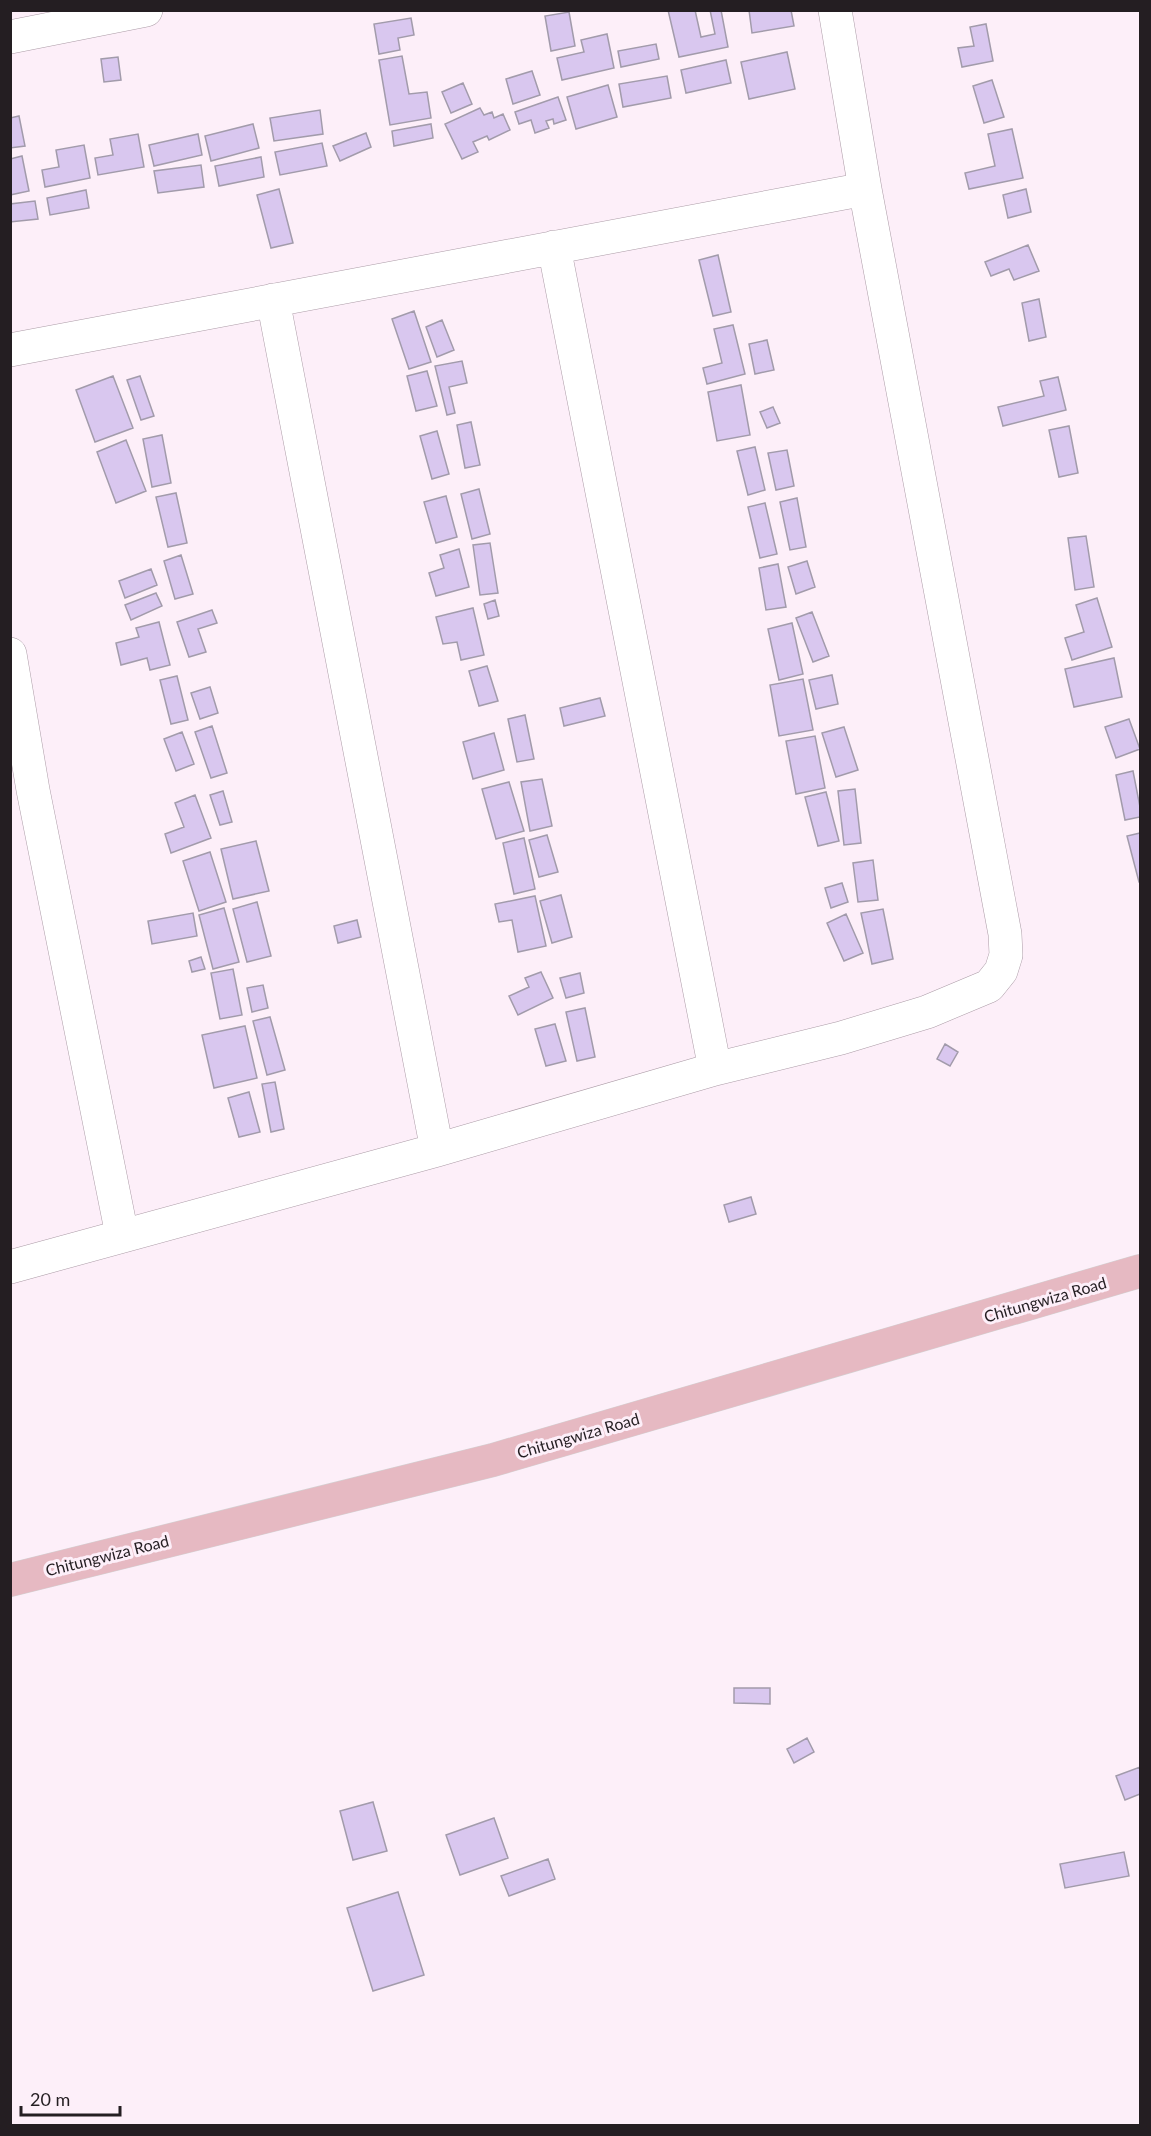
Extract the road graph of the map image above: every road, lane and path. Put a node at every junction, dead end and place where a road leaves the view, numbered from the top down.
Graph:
1 (146, 10) edge
2 (834, 10) edge
3 (10, 37) edge
4 (865, 189) junction
5 (554, 248) junction
6 (273, 300) junction
7 (10, 350) edge
8 (10, 654) edge
9 (715, 1069) junction
10 (437, 1150) junction
11 (122, 1235) junction
12 (10, 1267) edge
13 (1140, 1270) edge
14 (10, 1580) edge

1 - 3 street
2 - 4 street
4 - 5 street
4 - 9 street
5 - 6 street
5 - 9 street
6 - 7 street
6 - 10 street
8 - 11 street
9 - 10 street
10 - 11 street
11 - 12 street
13 - 14 main road, Chitungwiza Road

